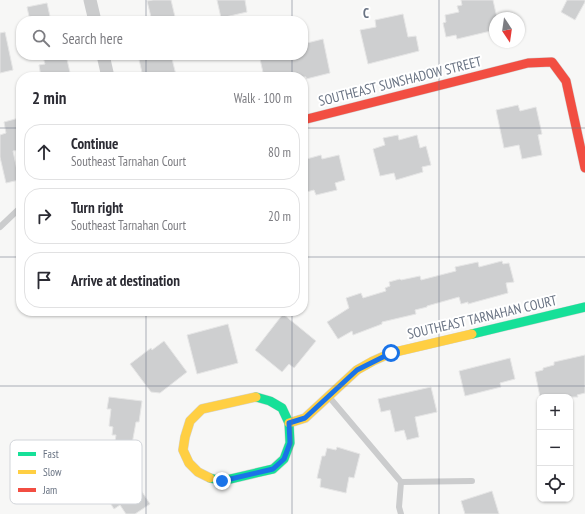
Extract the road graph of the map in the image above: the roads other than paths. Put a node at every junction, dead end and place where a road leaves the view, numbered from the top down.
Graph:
1 (90, 0) edge
2 (94, 16) edge
3 (104, 60) edge
4 (107, 72) edge
5 (308, 119) edge
6 (584, 154) edge
7 (585, 168) edge
8 (16, 212) edge
9 (0, 227) edge
10 (585, 307) edge
11 (329, 397) junction
12 (289, 423) junction
13 (472, 481) dead end
14 (401, 482) junction
15 (401, 514) edge

1 - 2 street
3 - 4 street
5 - 6 street, SOUTHEAST SUNSHADOW STREET
6 - 7 street
8 - 9 lane
10 - 11 street, SOUTHEAST TARNAHAN COURT
11 - 12 street, SOUTHEAST TARNAHAN COURT
11 - 14 lane
12 - 12 street
13 - 14 lane
14 - 15 lane

